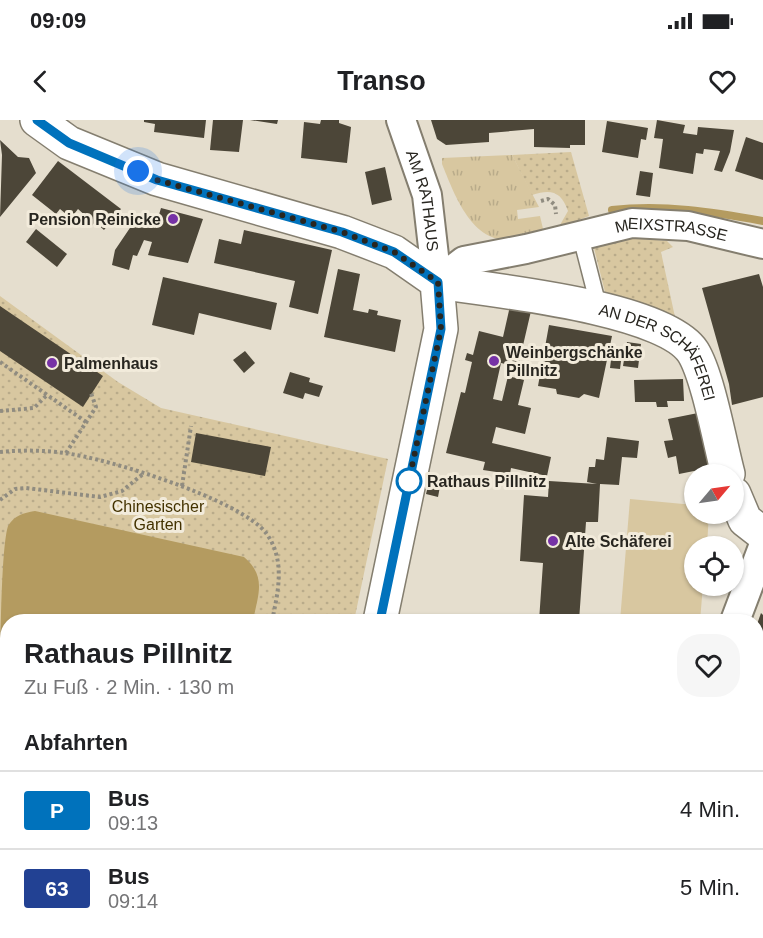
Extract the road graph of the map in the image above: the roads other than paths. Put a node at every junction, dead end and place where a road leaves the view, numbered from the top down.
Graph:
1 (37, 120) edge
2 (401, 120) edge
3 (580, 234) junction
4 (763, 244) edge
5 (438, 282) junction
6 (599, 308) junction
7 (725, 464) edge
8 (744, 518) edge
9 (763, 534) edge
10 (763, 546) edge
11 (381, 614) edge
12 (738, 614) edge

1 - 5 main road
2 - 5 street, AM RATHAUS
3 - 4 street, MEIXSTRASSE
3 - 5 street, AM RATHAUS
3 - 6 lane, AN DER SCHÄFEREI
5 - 6 main road
5 - 11 main road
6 - 7 main road, AN DER SCHÄFEREI
8 - 9 main road
10 - 12 street

